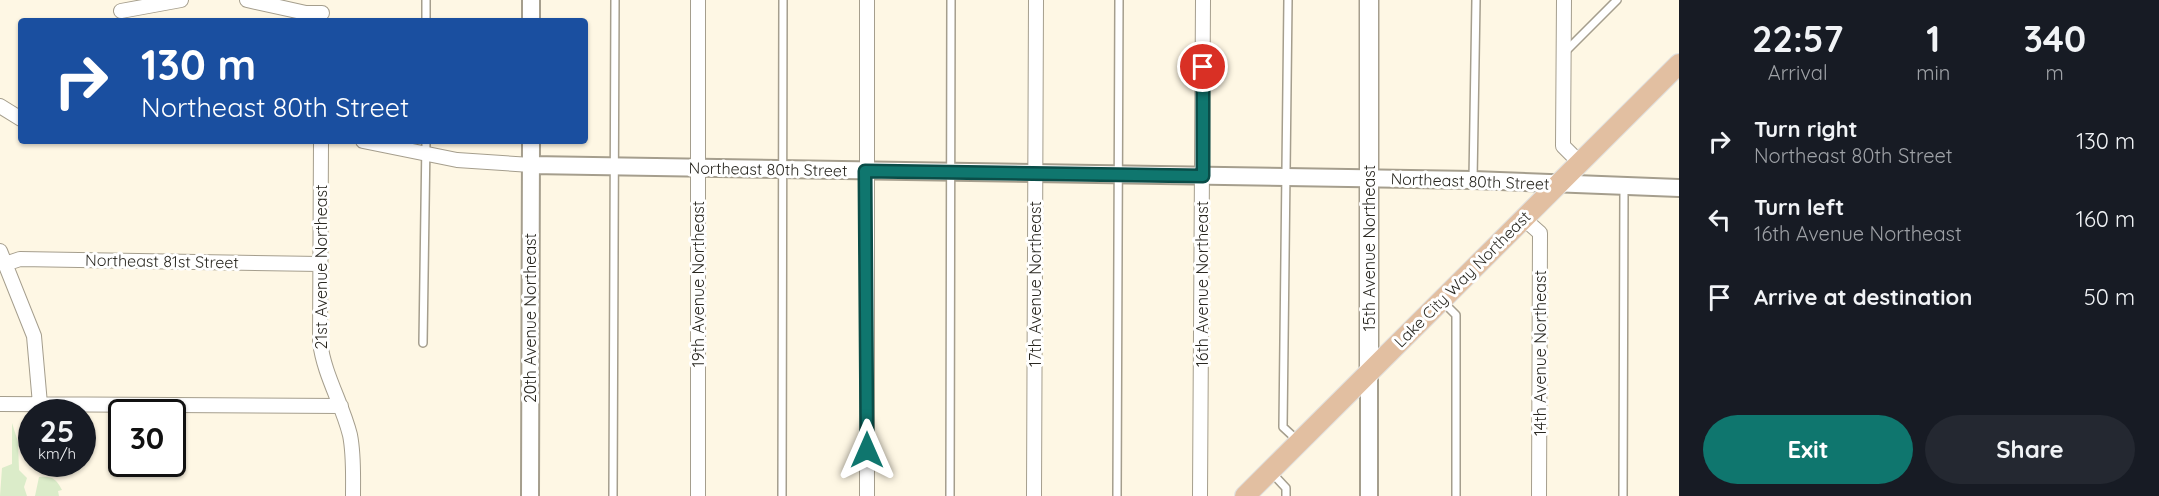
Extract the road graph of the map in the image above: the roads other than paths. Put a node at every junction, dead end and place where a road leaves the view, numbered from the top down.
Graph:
1 (181, 0) edge
2 (247, 0) edge
3 (426, 0) edge
4 (531, 0) edge
5 (615, 0) edge
6 (698, 0) edge
7 (783, 0) edge
8 (867, 0) edge
9 (951, 0) edge
10 (1036, 0) edge
11 (1119, 0) edge
12 (1203, 0) edge
13 (1288, 0) edge
14 (1369, 0) edge
15 (1476, 0) edge
16 (1564, 0) edge
17 (1617, 0) edge
18 (121, 11) edge
19 (322, 11) edge
20 (426, 18) edge
21 (531, 18) edge
22 (1564, 53) junction
23 (1679, 64) edge
24 (0, 106) edge
25 (18, 116) edge
26 (321, 144) edge
27 (394, 144) edge
28 (531, 144) edge
29 (426, 147) edge
30 (1579, 162) junction
31 (531, 165) junction
32 (614, 166) junction
33 (698, 168) junction
34 (782, 169) junction
35 (865, 171) junction
36 (950, 172) junction
37 (1035, 174) junction
38 (1119, 175) junction
39 (1203, 176) junction
40 (1286, 178) junction
41 (1369, 179) junction
42 (1473, 180) junction
43 (1557, 184) junction
44 (1624, 186) junction
45 (1679, 188) edge
46 (1523, 218) junction
47 (2, 257) edge
48 (320, 264) junction
49 (1441, 300) junction
50 (423, 343) dead end
51 (1369, 372) junction
52 (40, 399) edge
53 (0, 404) edge
54 (18, 404) edge
55 (96, 404) edge
56 (341, 406) junction
57 (1299, 442) junction
58 (1270, 471) junction
59 (353, 496) edge
60 (530, 496) edge
61 (613, 496) edge
62 (698, 496) edge
63 (782, 496) edge
64 (867, 496) edge
65 (950, 496) edge
66 (1034, 496) edge
67 (1117, 496) edge
68 (1200, 496) edge
69 (1245, 496) edge
70 (1286, 496) edge
71 (1369, 496) edge
72 (1456, 496) edge
73 (1539, 496) edge
74 (1623, 496) edge

1 - 18 street
2 - 19 street
3 - 20 lane
4 - 21 street
5 - 32 lane
6 - 33 street, 19th Avenue Northeast
7 - 34 lane
8 - 35 street
9 - 36 lane
10 - 37 street, 17th Avenue Northeast
11 - 38 lane
12 - 39 street, 16th Avenue Northeast
13 - 40 lane
14 - 41 main road, 15th Avenue Northeast
15 - 42 lane
16 - 22 street
17 - 22 lane
22 - 30 street
23 - 30 main road, Lake City Way Northeast
24 - 25 street
26 - 48 street, 21st Avenue Northeast
27 - 29 street, Northeast 80th Street
28 - 31 street, 20th Avenue Northeast
29 - 31 street, Northeast 80th Street
29 - 50 lane
30 - 43 main road, Lake City Way Northeast
31 - 32 street, Northeast 80th Street
31 - 60 street, 20th Avenue Northeast
32 - 33 street, Northeast 80th Street
32 - 61 lane
33 - 34 street, Northeast 80th Street
33 - 62 street, 19th Avenue Northeast
34 - 35 street, Northeast 80th Street
34 - 63 lane
35 - 36 street, Northeast 80th Street
35 - 64 street
36 - 37 street, Northeast 80th Street
36 - 65 lane
37 - 38 street, Northeast 80th Street
37 - 66 street, 17th Avenue Northeast
38 - 39 street, Northeast 80th Street
38 - 67 lane
39 - 40 street, Northeast 80th Street
39 - 68 street, 16th Avenue Northeast
40 - 41 street, Northeast 80th Street
40 - 57 lane
41 - 42 street, Northeast 80th Street
41 - 51 main road, 15th Avenue Northeast
42 - 43 street, Northeast 80th Street
43 - 44 street, Northeast 80th Street
43 - 46 main road, Lake City Way Northeast
44 - 45 street, Northeast 80th Street
44 - 74 lane
46 - 49 main road, Lake City Way Northeast
46 - 73 street, 14th Avenue Northeast
47 - 48 street, Northeast 81st Street
47 - 52 street
48 - 56 street, 21st Avenue Northeast
49 - 51 main road, Lake City Way Northeast
49 - 72 lane
51 - 57 main road, Lake City Way Northeast
51 - 71 street, 15th Avenue Northeast
53 - 54 street
55 - 56 street
56 - 59 street, 21st Avenue Northeast
57 - 58 main road, Lake City Way Northeast
58 - 69 main road, Lake City Way Northeast
58 - 70 lane

